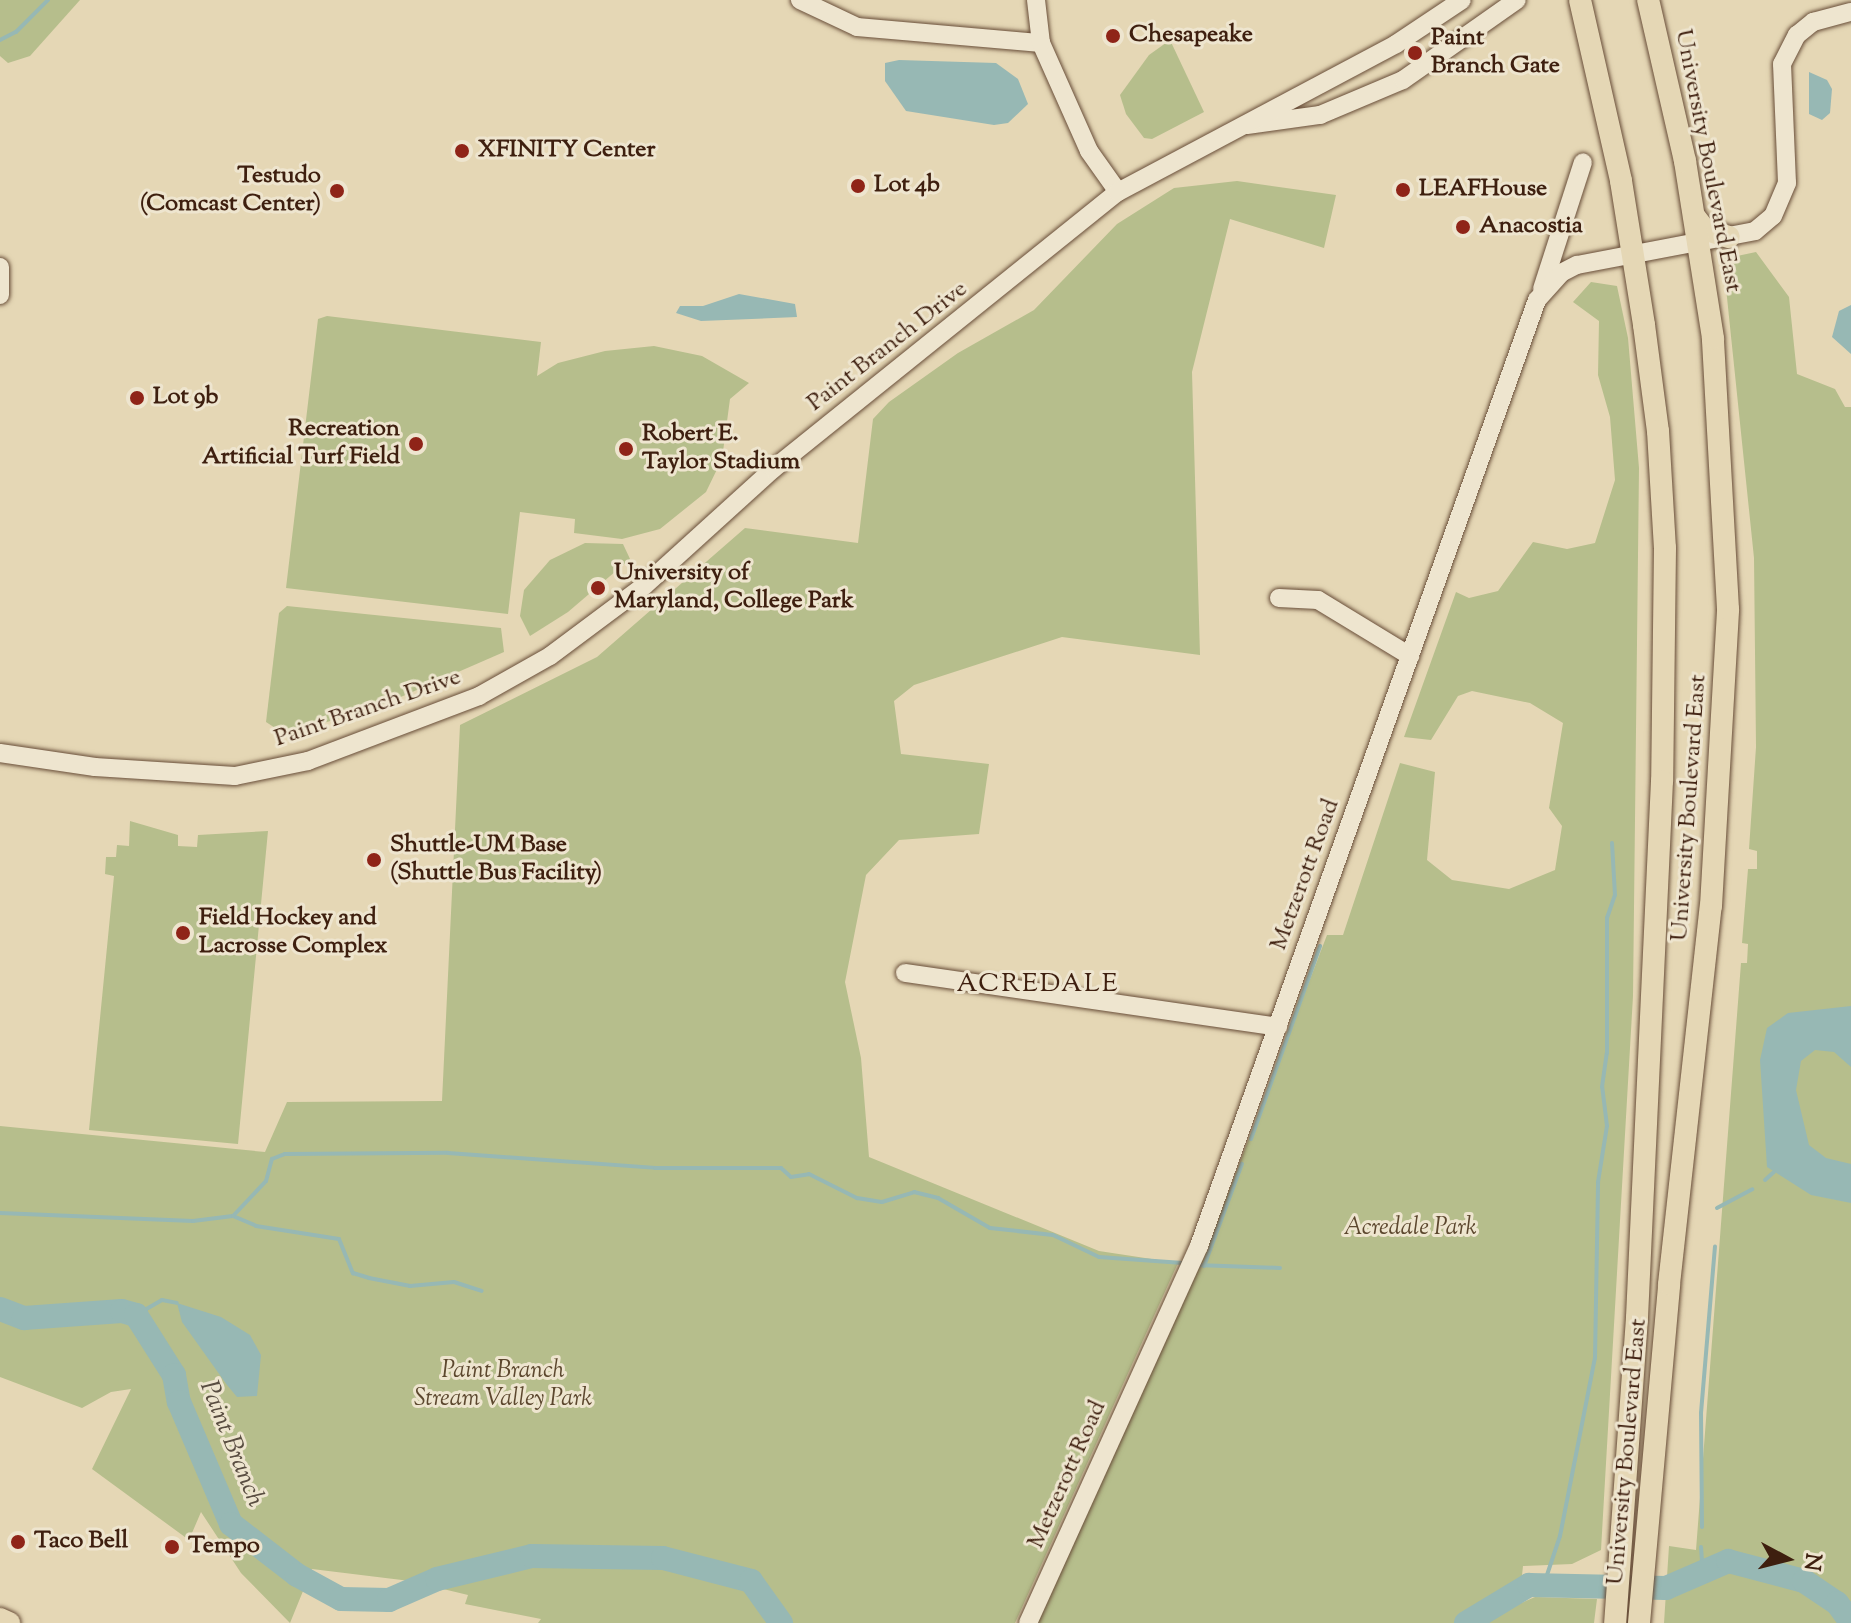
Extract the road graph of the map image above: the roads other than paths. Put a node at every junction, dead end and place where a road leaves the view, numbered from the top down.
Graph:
1 (800, 0) edge
2 (1036, 0) edge
3 (1462, 0) edge
4 (1517, 0) edge
5 (1580, 0) edge
6 (1648, 0) edge
7 (1851, 12) edge
8 (1041, 43) junction
9 (1232, 127) junction
10 (1583, 162) dead end
11 (1118, 192) junction
12 (1695, 217) junction
13 (1729, 237) junction
14 (1699, 243) junction
15 (1633, 251) junction
16 (0, 267) edge
17 (1540, 293) junction
18 (0, 295) edge
19 (1279, 598) dead end
20 (1410, 656) junction
21 (0, 753) edge
22 (905, 973) dead end
23 (1278, 1027) junction
24 (0, 1619) edge
25 (1615, 1622) edge
26 (9, 1623) edge
27 (1028, 1623) edge
28 (1639, 1623) edge

1 - 8 street
2 - 8 street
3 - 9 street, Paint Branch Drive
4 - 9 street, Paint Branch Drive
5 - 15 main road, University Boulevard East
6 - 12 main road, University Boulevard East
7 - 13 street
8 - 11 street
9 - 11 street, Paint Branch Drive
10 - 17 street, Metzerott Road
11 - 21 street, Paint Branch Drive
12 - 13 main road
12 - 14 main road, University Boulevard East
13 - 14 street
14 - 15 street
14 - 28 main road, University Boulevard East
15 - 17 street
15 - 25 main road, University Boulevard East
16 - 18 street
17 - 20 street, Metzerott Road
19 - 20 street
20 - 23 street, Metzerott Road
22 - 23 street
23 - 27 street, Metzerott Road
24 - 26 main road

